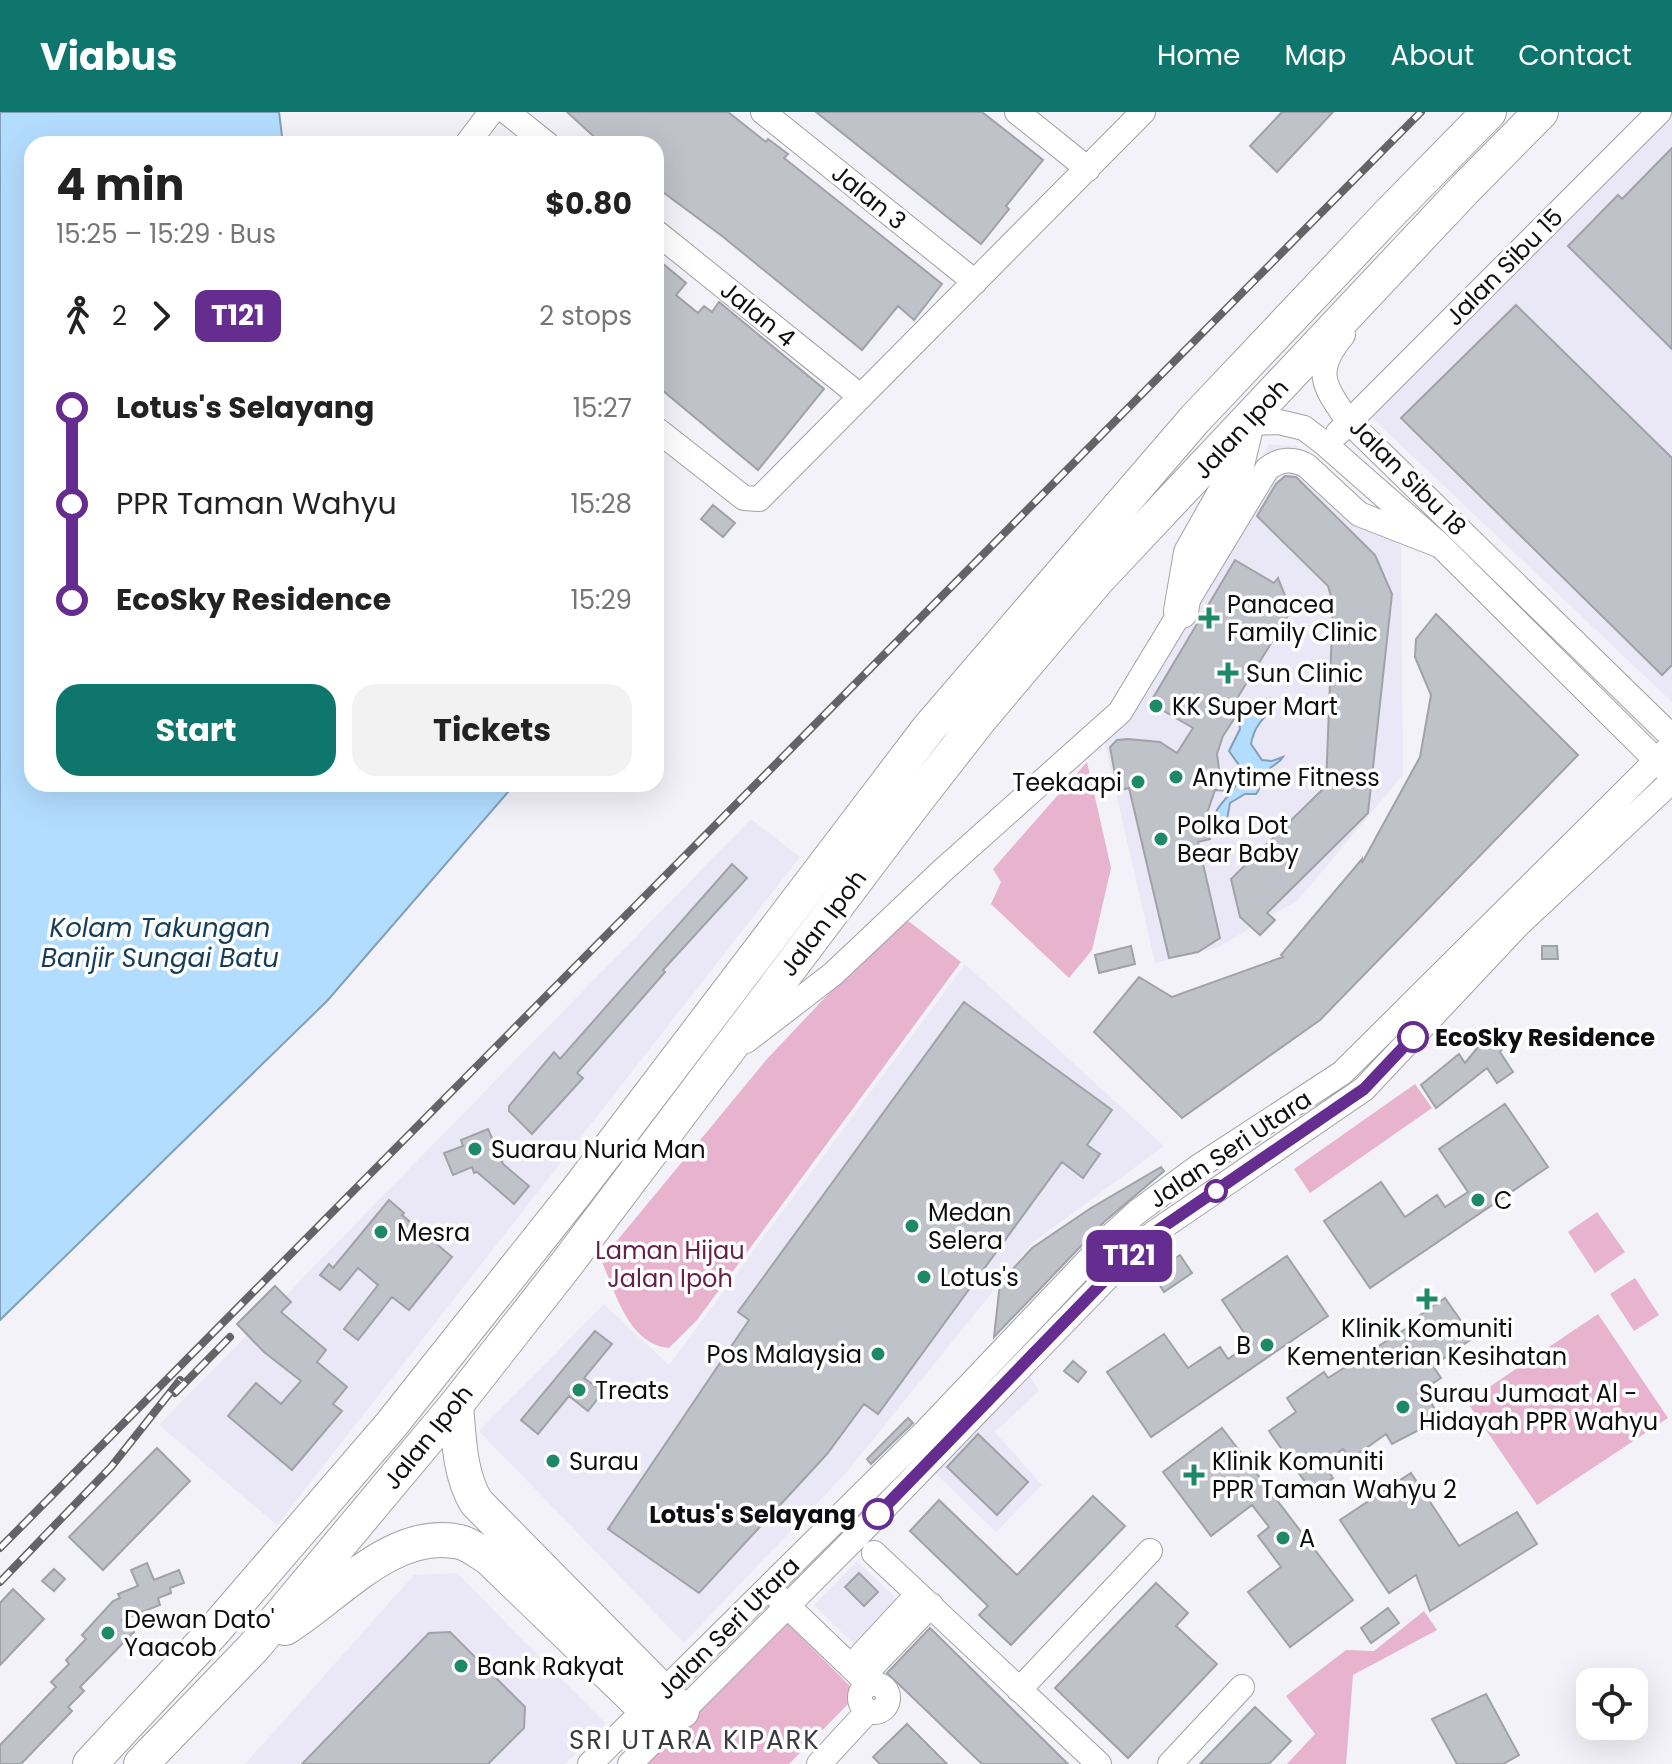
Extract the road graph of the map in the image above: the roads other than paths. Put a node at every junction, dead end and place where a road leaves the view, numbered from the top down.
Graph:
1 (491, 112) edge
2 (507, 112) edge
3 (763, 112) edge
4 (1017, 112) edge
5 (1143, 112) edge
6 (1489, 112) edge
7 (1541, 112) edge
8 (1659, 112) edge
9 (473, 136) edge
10 (537, 136) edge
11 (1088, 169) junction
12 (1465, 189) junction
13 (664, 238) edge
14 (975, 282) junction
15 (860, 396) junction
16 (1349, 422) junction
17 (1247, 423) junction
18 (664, 435) edge
19 (1325, 444) junction
20 (1441, 546) junction
21 (1181, 611) junction
22 (1672, 737) edge
23 (1668, 766) edge
24 (715, 1064) junction
25 (456, 1405) junction
26 (1150, 1551) dead end
27 (874, 1553) dead end
28 (768, 1588) junction
29 (924, 1599) junction
30 (787, 1605) junction
31 (253, 1648) junction
32 (861, 1675) junction
33 (1242, 1687) dead end
34 (1019, 1690) junction
35 (664, 1710) junction
36 (833, 1759) edge
37 (90, 1764) edge
38 (141, 1764) edge
39 (590, 1764) edge
40 (630, 1764) edge
41 (1099, 1764) edge
42 (1170, 1764) edge

1 - 9 street
2 - 10 street
3 - 14 street, Jalan 3
4 - 11 street
5 - 11 street
6 - 37 highway, Jalan Ipoh
7 - 12 highway, Jalan Ipoh
8 - 16 street, Jalan Sibu 15
11 - 14 street
12 - 16 street, Jalan Sibu 18
12 - 17 highway, Jalan Ipoh
13 - 15 street, Jalan 4
14 - 15 street
15 - 18 street
16 - 19 street, Jalan Sibu 15
16 - 22 street, Jalan Sibu 18
17 - 19 street, Jalan Sibu 18
17 - 21 highway
17 - 24 highway, Jalan Ipoh
19 - 20 street, Jalan Sibu 18
20 - 21 street
20 - 23 street, Jalan Sibu 18
21 - 24 street
23 - 28 street, Jalan Seri Utara
23 - 30 street, Jalan Seri Utara
24 - 25 highway, Jalan Ipoh
25 - 31 highway, Jalan Ipoh
25 - 35 highway
26 - 34 street
27 - 29 street
28 - 30 street
28 - 35 street, Jalan Seri Utara
29 - 32 street
29 - 34 street
30 - 32 street
30 - 35 street, Jalan Seri Utara
31 - 35 highway
31 - 38 highway, Jalan Ipoh
32 - 36 street
33 - 42 street
34 - 41 street
35 - 39 street, Jalan Seri Utara
35 - 40 street, Jalan Seri Utara

